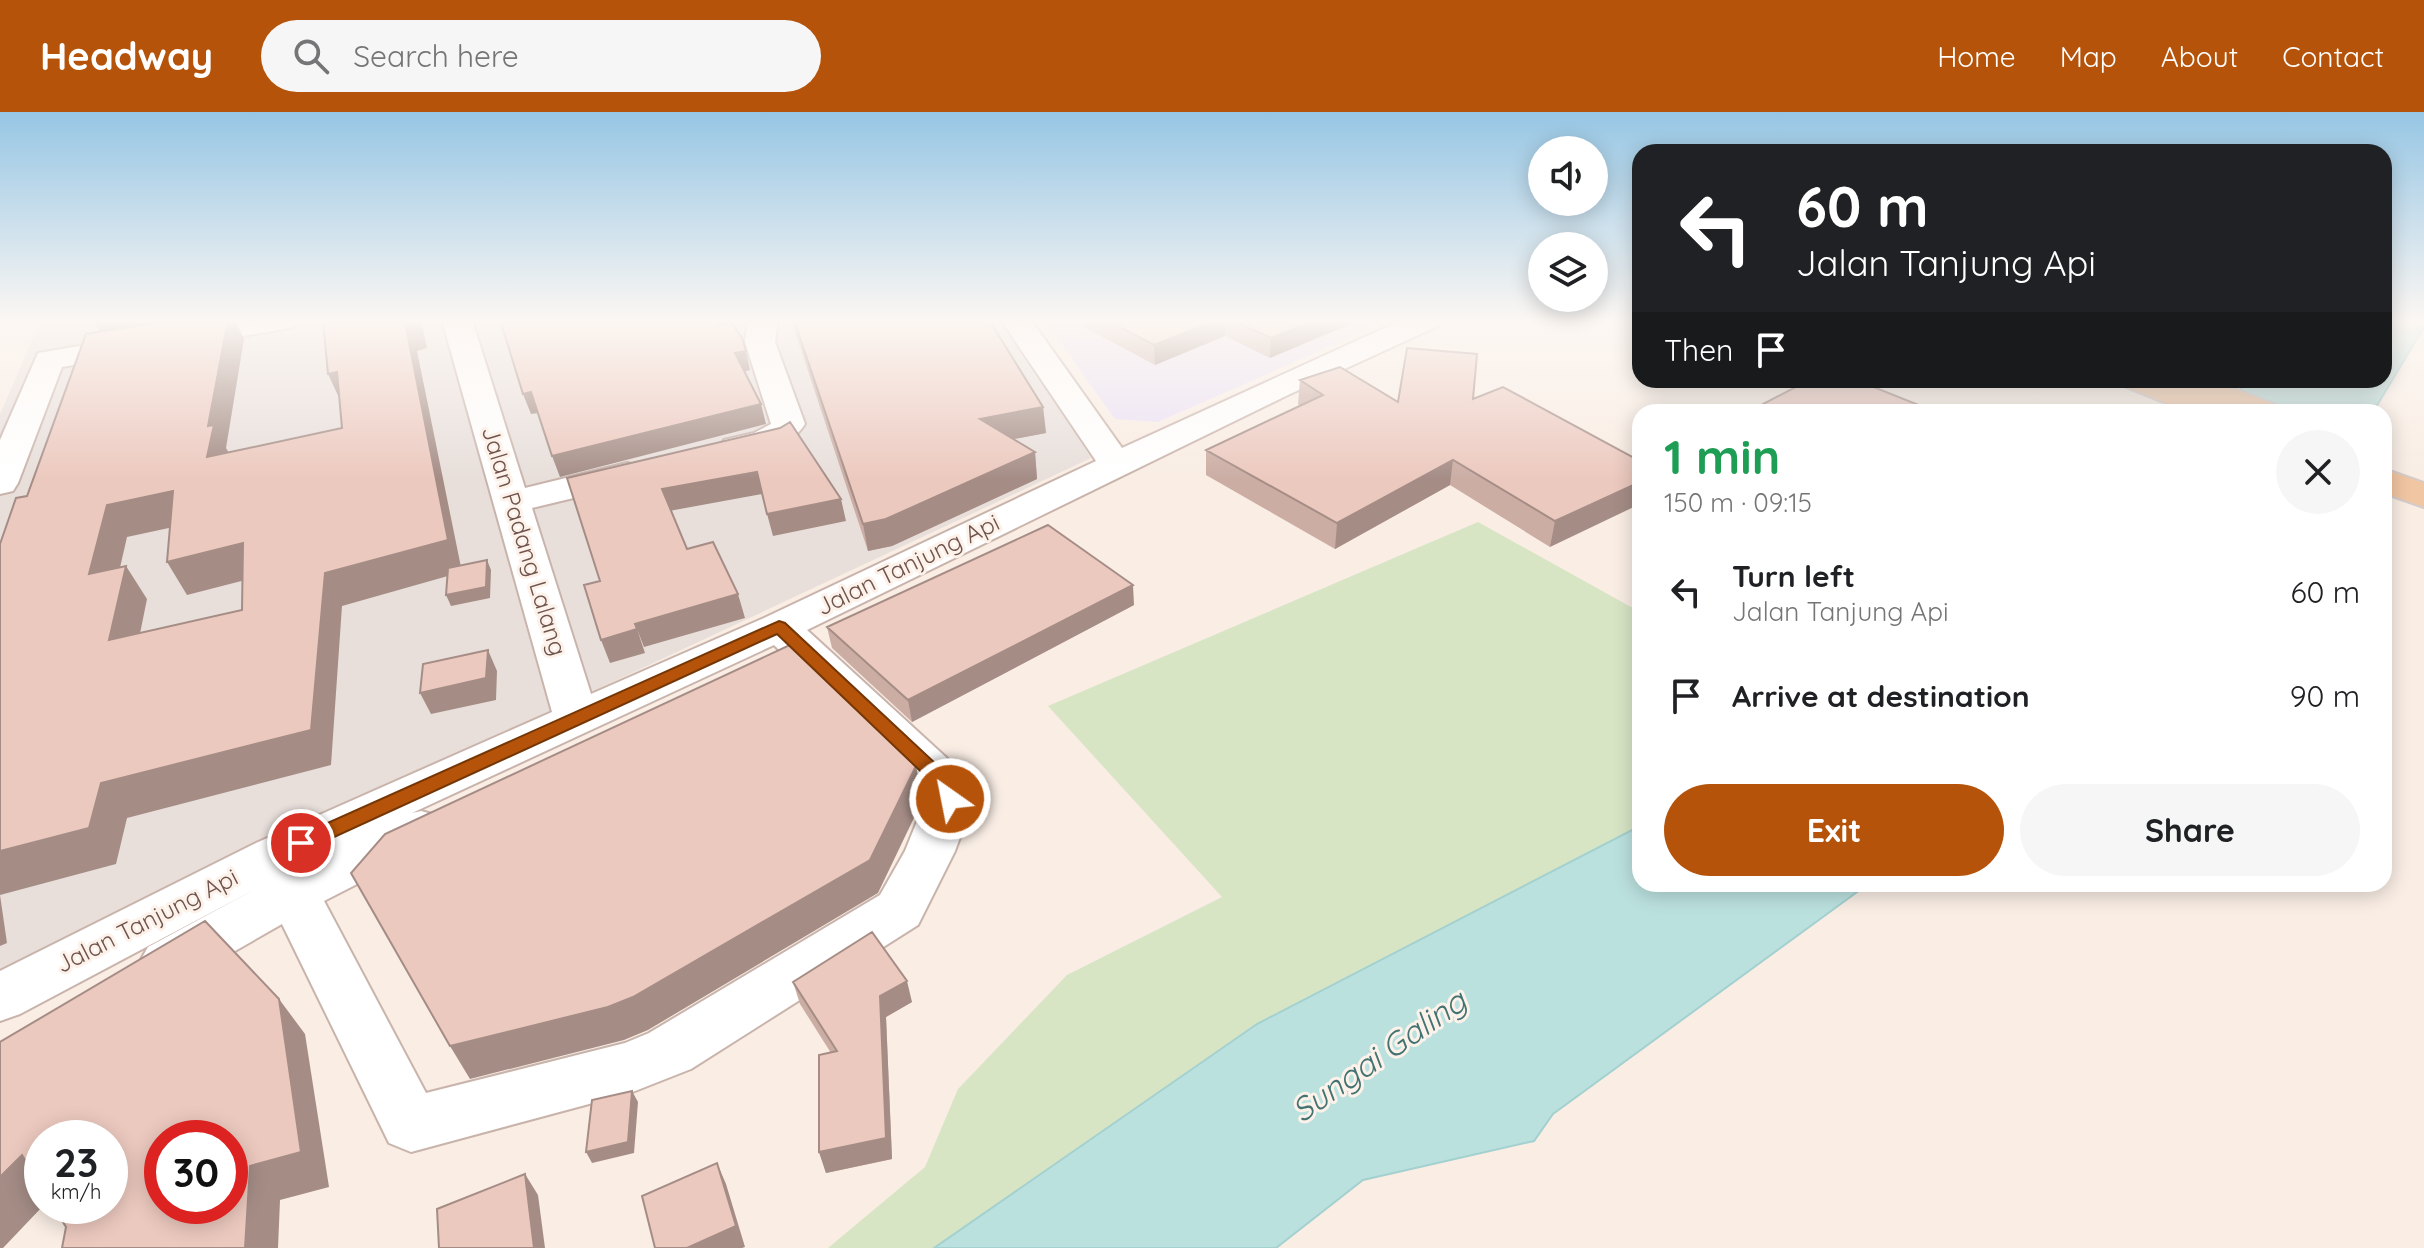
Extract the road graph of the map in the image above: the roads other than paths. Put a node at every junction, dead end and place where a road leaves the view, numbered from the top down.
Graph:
1 (42, 373) edge
2 (473, 373) edge
3 (771, 373) edge
4 (1053, 373) edge
5 (1313, 373) edge
6 (2168, 388) edge
7 (2178, 388) edge
8 (2201, 404) edge
9 (2235, 404) edge
10 (6, 447) edge
11 (706, 455) edge
12 (2392, 462) edge
13 (1116, 465) junction
14 (661, 466) edge
15 (2424, 474) edge
16 (0, 483) edge
17 (2392, 483) edge
18 (2424, 496) edge
19 (512, 502) junction
20 (791, 637) junction
21 (576, 717) junction
22 (283, 874) junction
23 (121, 991) edge
24 (0, 998) edge

1 - 10 street
2 - 19 street, Jalan Padang Lalang
3 - 11 street
4 - 13 street
5 - 13 street, Jalan Tanjung Api
6 - 8 main road
7 - 9 main road
10 - 16 street
12 - 15 main road
13 - 20 street, Jalan Tanjung Api
14 - 19 street
17 - 18 main road
19 - 21 street, Jalan Padang Lalang
20 - 21 street, Jalan Tanjung Api
20 - 22 street
20 - 22 street
21 - 22 street, Jalan Tanjung Api
22 - 23 street
22 - 24 street, Jalan Tanjung Api

